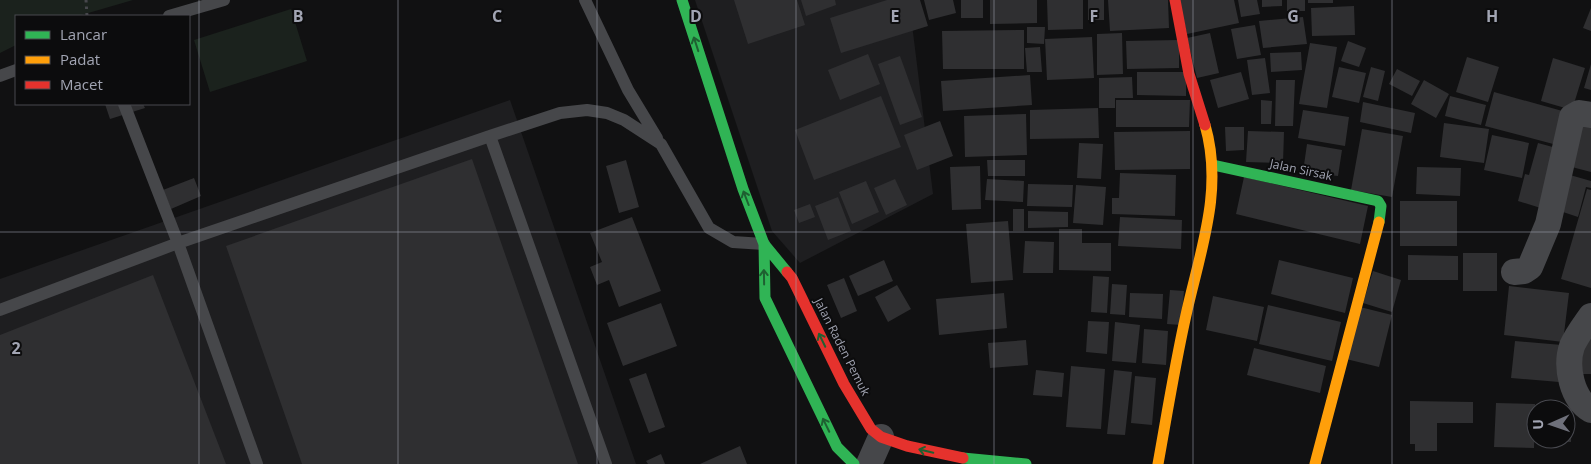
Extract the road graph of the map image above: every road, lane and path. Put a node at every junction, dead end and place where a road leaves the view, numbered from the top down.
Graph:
1 (86, 0) edge
2 (224, 0) edge
3 (585, 0) edge
4 (682, 0) edge
5 (1175, 0) edge
6 (87, 15) edge
7 (172, 15) edge
8 (15, 70) edge
9 (0, 76) edge
10 (124, 105) edge
11 (1591, 116) edge
12 (490, 136) junction
13 (661, 144) junction
14 (1213, 165) junction
15 (178, 243) junction
16 (764, 244) junction
17 (1514, 272) dead end
18 (0, 310) edge
19 (1591, 316) edge
20 (1591, 410) edge
21 (881, 437) junction
22 (257, 464) edge
23 (606, 464) edge
24 (854, 464) edge
25 (869, 464) edge
26 (1026, 464) edge
27 (1158, 464) edge
28 (1315, 464) edge

1 - 6 path
2 - 7 lane
3 - 13 lane
16 -> 4 main road, Jalan Raden Pemuk
5 - 14 main road
8 - 9 lane
10 - 15 lane
11 - 17 street
12 - 13 lane
12 - 15 lane
12 - 23 lane
13 - 16 lane
14 - 27 main road
14 - 28 main road, Jalan Sirsak
15 - 18 lane
15 - 22 lane
21 -> 16 main road, Jalan Raden Pemuk
24 -> 16 main road, Jalan Raden Pemuk
19 - 20 street
21 - 25 street
26 -> 21 main road, Jalan Raden Pemuk

